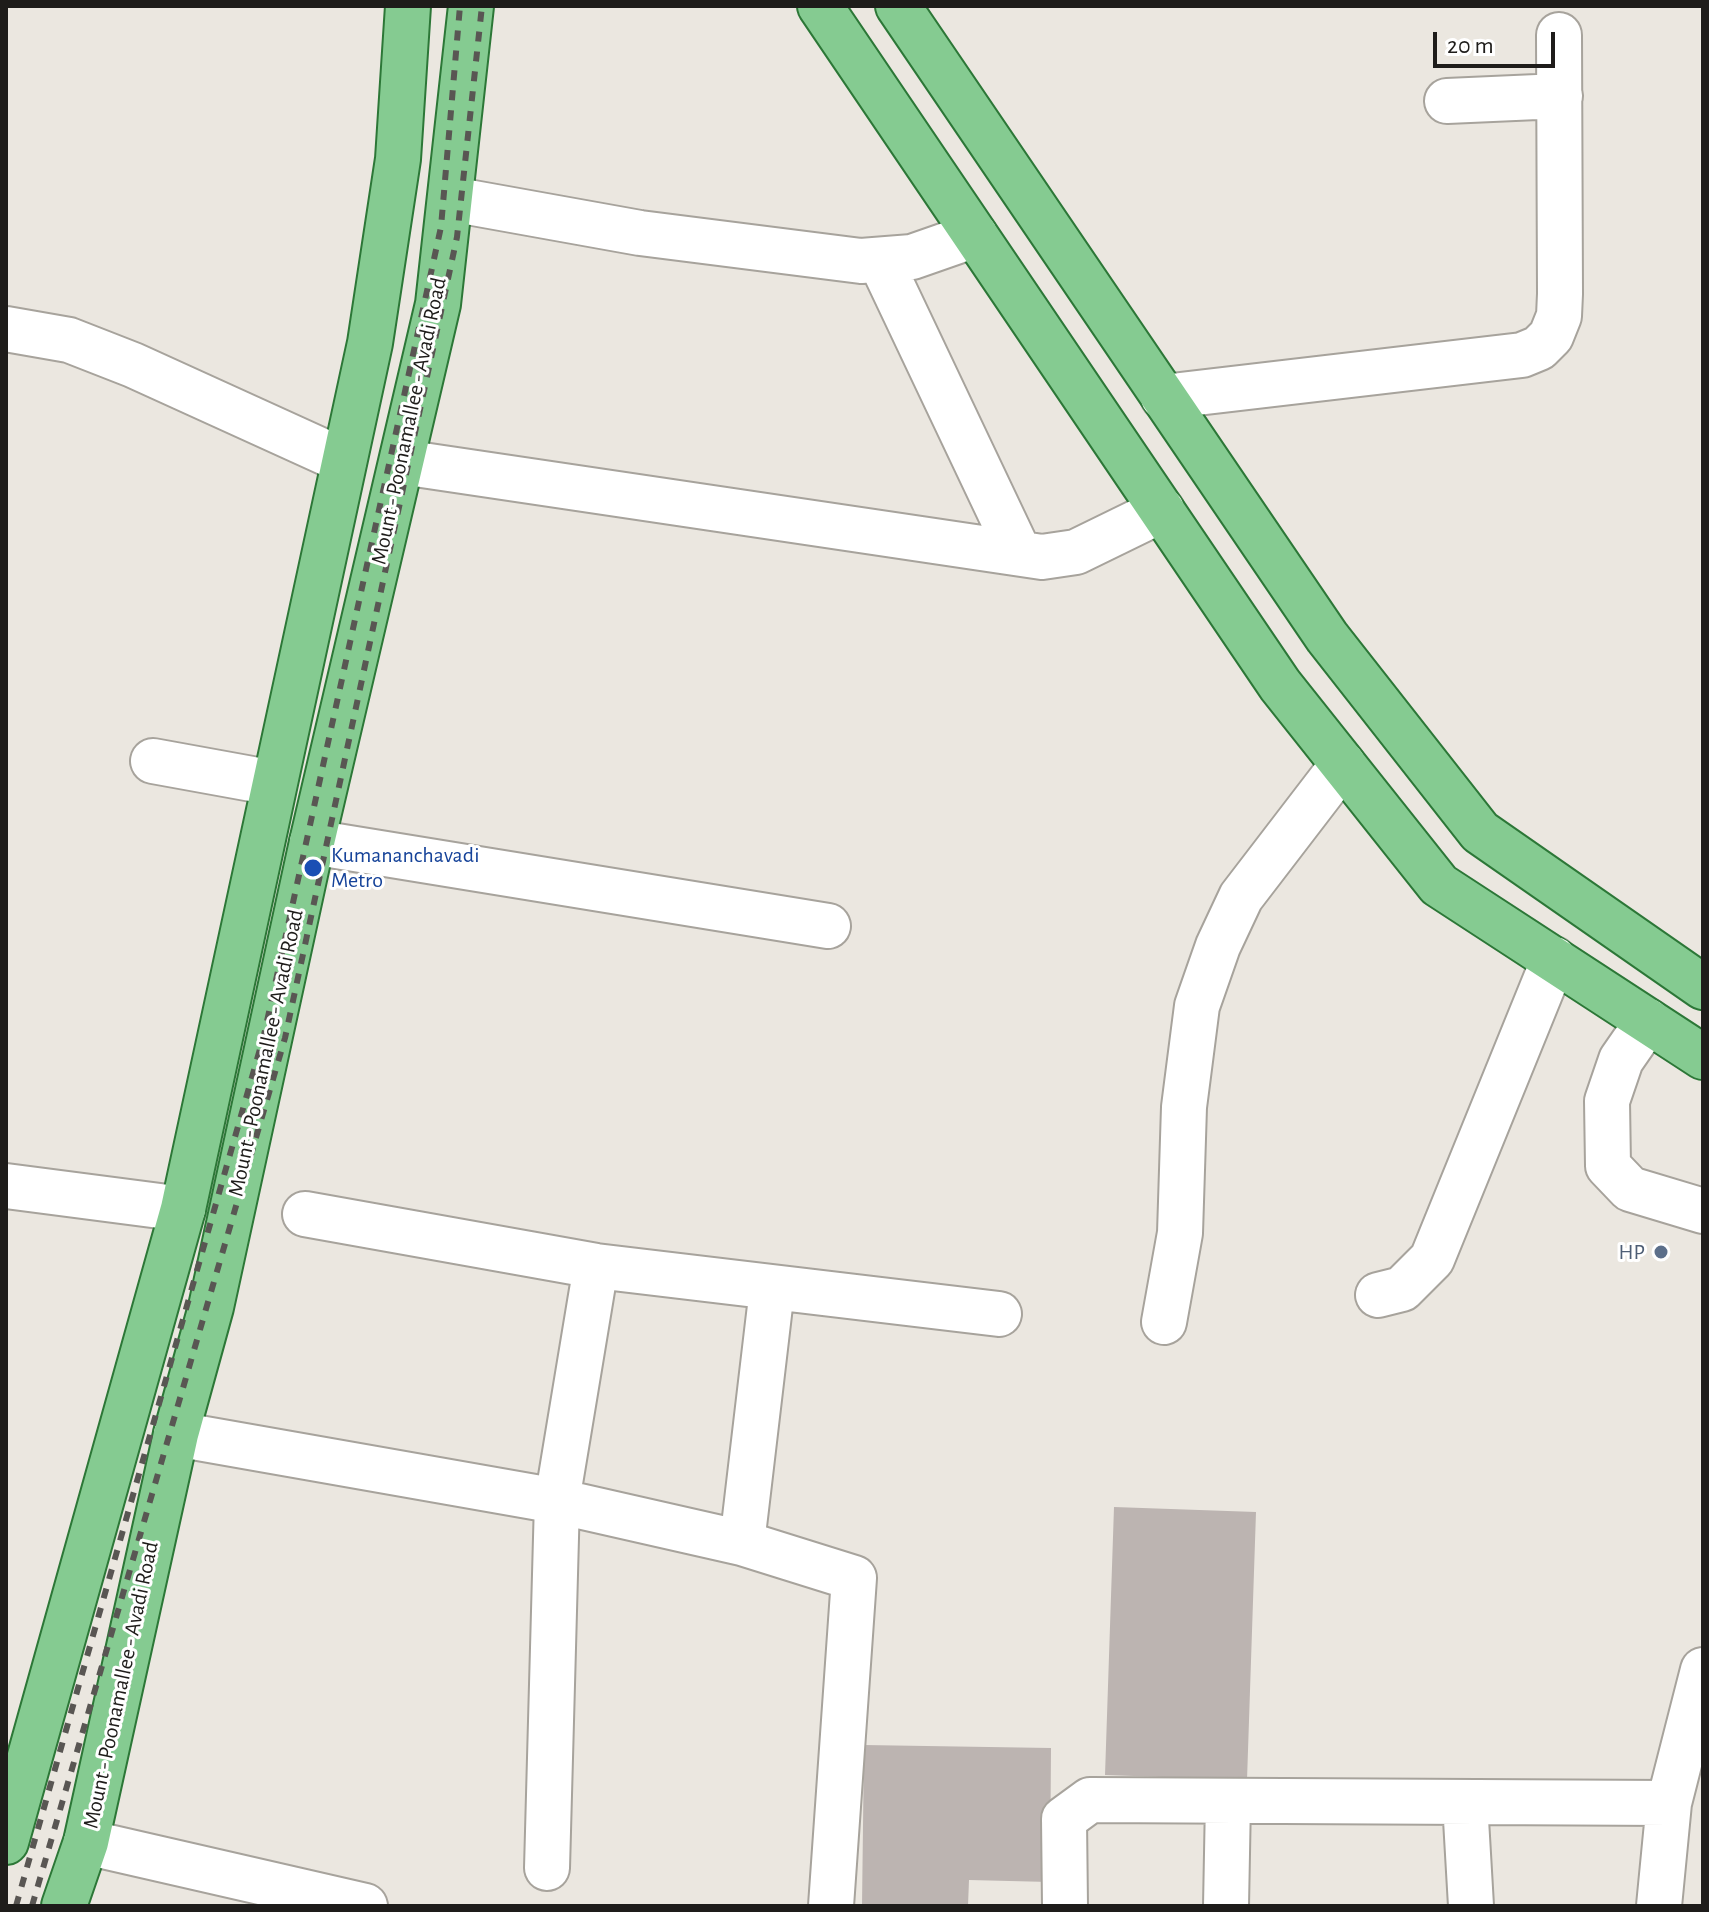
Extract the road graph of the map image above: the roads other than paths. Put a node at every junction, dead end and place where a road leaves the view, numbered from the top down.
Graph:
1 (408, 6) edge
2 (471, 6) edge
3 (820, 6) edge
4 (898, 6) edge
5 (1559, 35) dead end
6 (1560, 96) junction
7 (1447, 101) dead end
8 (451, 199) junction
9 (975, 235) junction
10 (881, 262) junction
11 (6, 329) edge
12 (1163, 397) junction
13 (344, 461) junction
14 (402, 462) junction
15 (1162, 510) junction
16 (1019, 553) junction
17 (153, 761) dead end
18 (1343, 764) junction
19 (274, 783) junction
20 (312, 842) junction
21 (828, 926) dead end
22 (1554, 959) junction
23 (1703, 987) edge
24 (1648, 1021) junction
25 (1703, 1057) edge
26 (6, 1186) edge
27 (183, 1209) junction
28 (1703, 1211) edge
29 (305, 1214) dead end
30 (596, 1266) junction
31 (772, 1289) junction
32 (1378, 1295) dead end
33 (999, 1314) dead end
34 (1164, 1322) dead end
35 (176, 1434) junction
36 (557, 1501) junction
37 (742, 1543) junction
38 (1703, 1670) edge
39 (1228, 1801) junction
40 (1465, 1802) junction
41 (1669, 1803) junction
42 (6, 1842) edge
43 (86, 1842) junction
44 (547, 1868) dead end
45 (64, 1906) edge
46 (365, 1906) edge
47 (831, 1906) edge
48 (1065, 1906) edge
49 (1226, 1906) edge
50 (1471, 1906) edge
51 (1659, 1906) edge

1 - 13 main road
2 - 8 main road, Mount - Poonamallee - Avadi Road
3 - 9 main road
4 - 12 main road
5 - 6 street
6 - 7 street
6 - 12 street
8 - 10 street
8 - 14 main road, Mount - Poonamallee - Avadi Road
9 - 10 street
9 - 15 main road
10 - 16 street
11 - 13 street
12 - 23 main road
13 - 19 main road
14 - 16 street
14 - 20 main road, Mount - Poonamallee - Avadi Road
15 - 16 street
15 - 18 main road
17 - 19 street
18 - 22 main road
18 - 34 street
19 - 27 main road
20 - 21 street
20 - 35 main road, Mount - Poonamallee - Avadi Road
22 - 24 main road
22 - 32 street
24 - 25 main road
24 - 28 street
26 - 27 street
27 - 42 main road
29 - 30 street
30 - 31 street
30 - 36 street
31 - 33 street
31 - 37 street
35 - 36 street
35 - 43 main road, Mount - Poonamallee - Avadi Road
36 - 37 street
36 - 44 street
37 - 47 street
38 - 41 street
39 - 40 street
39 - 48 street
39 - 49 street
40 - 41 street
40 - 50 street
41 - 51 street
43 - 45 main road, Mount - Poonamallee - Avadi Road
43 - 46 street

